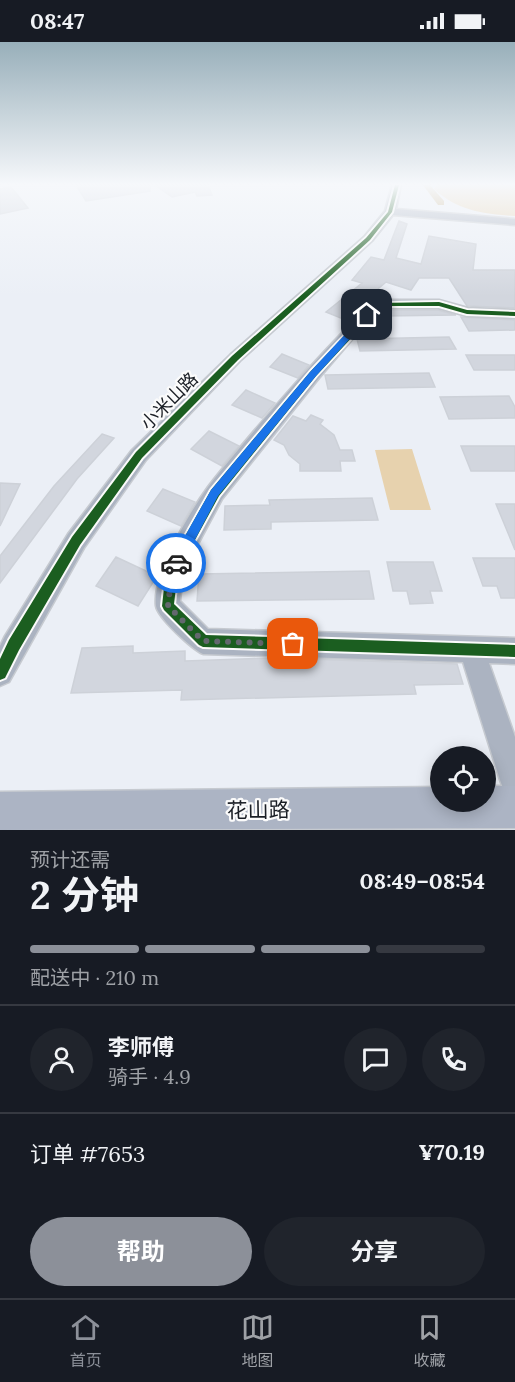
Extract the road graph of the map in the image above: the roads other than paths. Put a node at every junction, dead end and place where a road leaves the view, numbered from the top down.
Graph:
1 (382, 222) edge
2 (515, 314) edge
3 (472, 651) junction
4 (515, 651) edge
5 (0, 673) edge
6 (515, 780) edge
7 (515, 807) edge
8 (0, 813) edge

1 - 5 street, 小米山路
2 - 3 street
3 - 4 street
3 - 6 street
7 - 8 main road, 花山路

